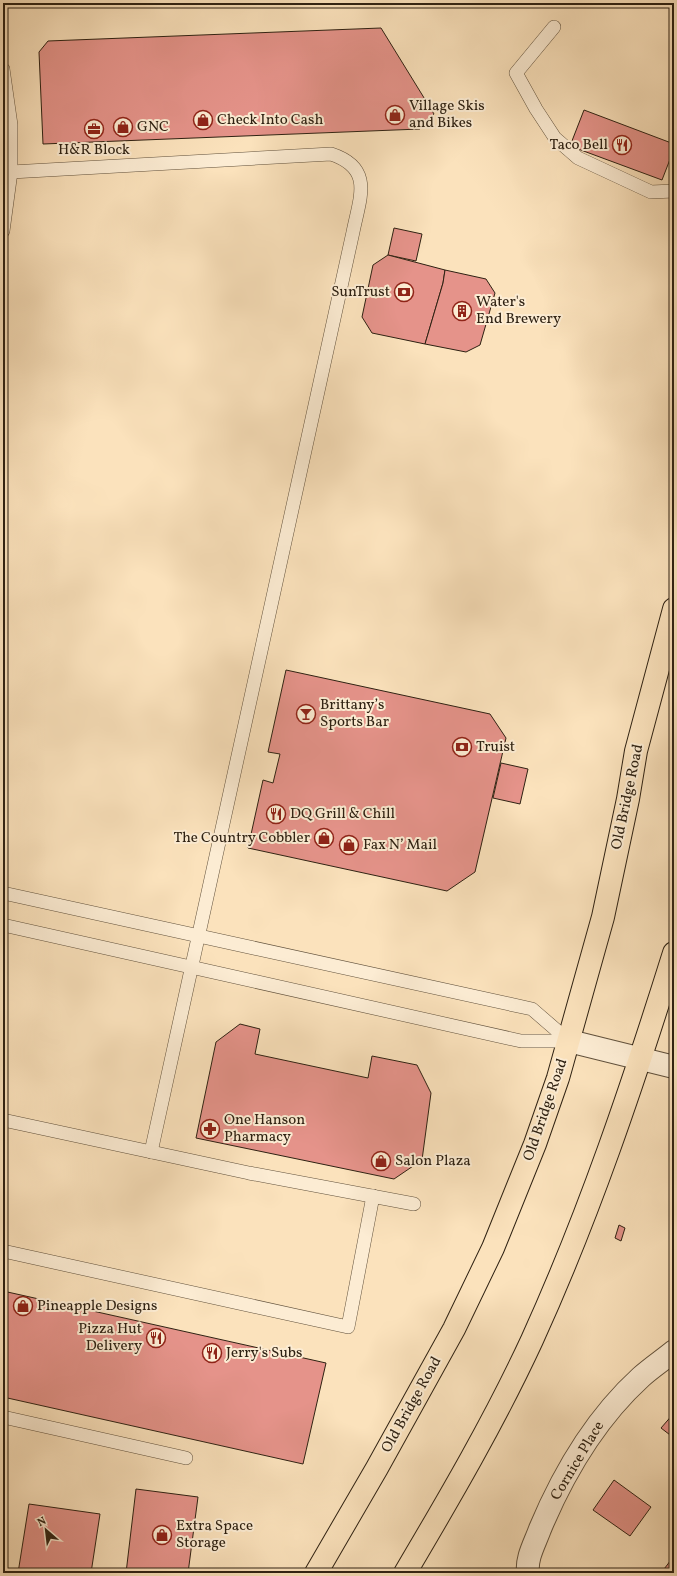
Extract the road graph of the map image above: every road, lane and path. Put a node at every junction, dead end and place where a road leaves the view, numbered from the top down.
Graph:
1 (554, 27) dead end
2 (3, 69) edge
3 (11, 172) junction
4 (674, 191) edge
5 (3, 231) edge
6 (674, 609) edge
7 (3, 893) edge
8 (3, 925) edge
9 (199, 936) junction
10 (674, 953) edge
11 (192, 967) junction
12 (569, 1041) junction
13 (640, 1058) junction
14 (674, 1067) edge
15 (3, 1120) edge
16 (151, 1152) junction
17 (373, 1196) junction
18 (414, 1204) dead end
19 (3, 1251) edge
20 (674, 1351) edge
21 (3, 1416) edge
22 (186, 1458) dead end
23 (316, 1573) edge
24 (405, 1573) edge
25 (528, 1573) edge

1 - 4 lane
2 - 3 lane
3 - 5 lane
3 - 9 lane
6 - 12 main road, Old Bridge Road
7 - 9 lane
8 - 11 lane
9 - 11 lane
9 - 12 lane
10 - 13 main road
11 - 12 lane
11 - 16 lane
12 - 13 street
12 - 23 main road, Old Bridge Road
13 - 14 street
13 - 24 main road
15 - 16 lane
16 - 17 lane
17 - 18 lane
17 - 19 lane
20 - 25 street, Cornice Place
21 - 22 lane

